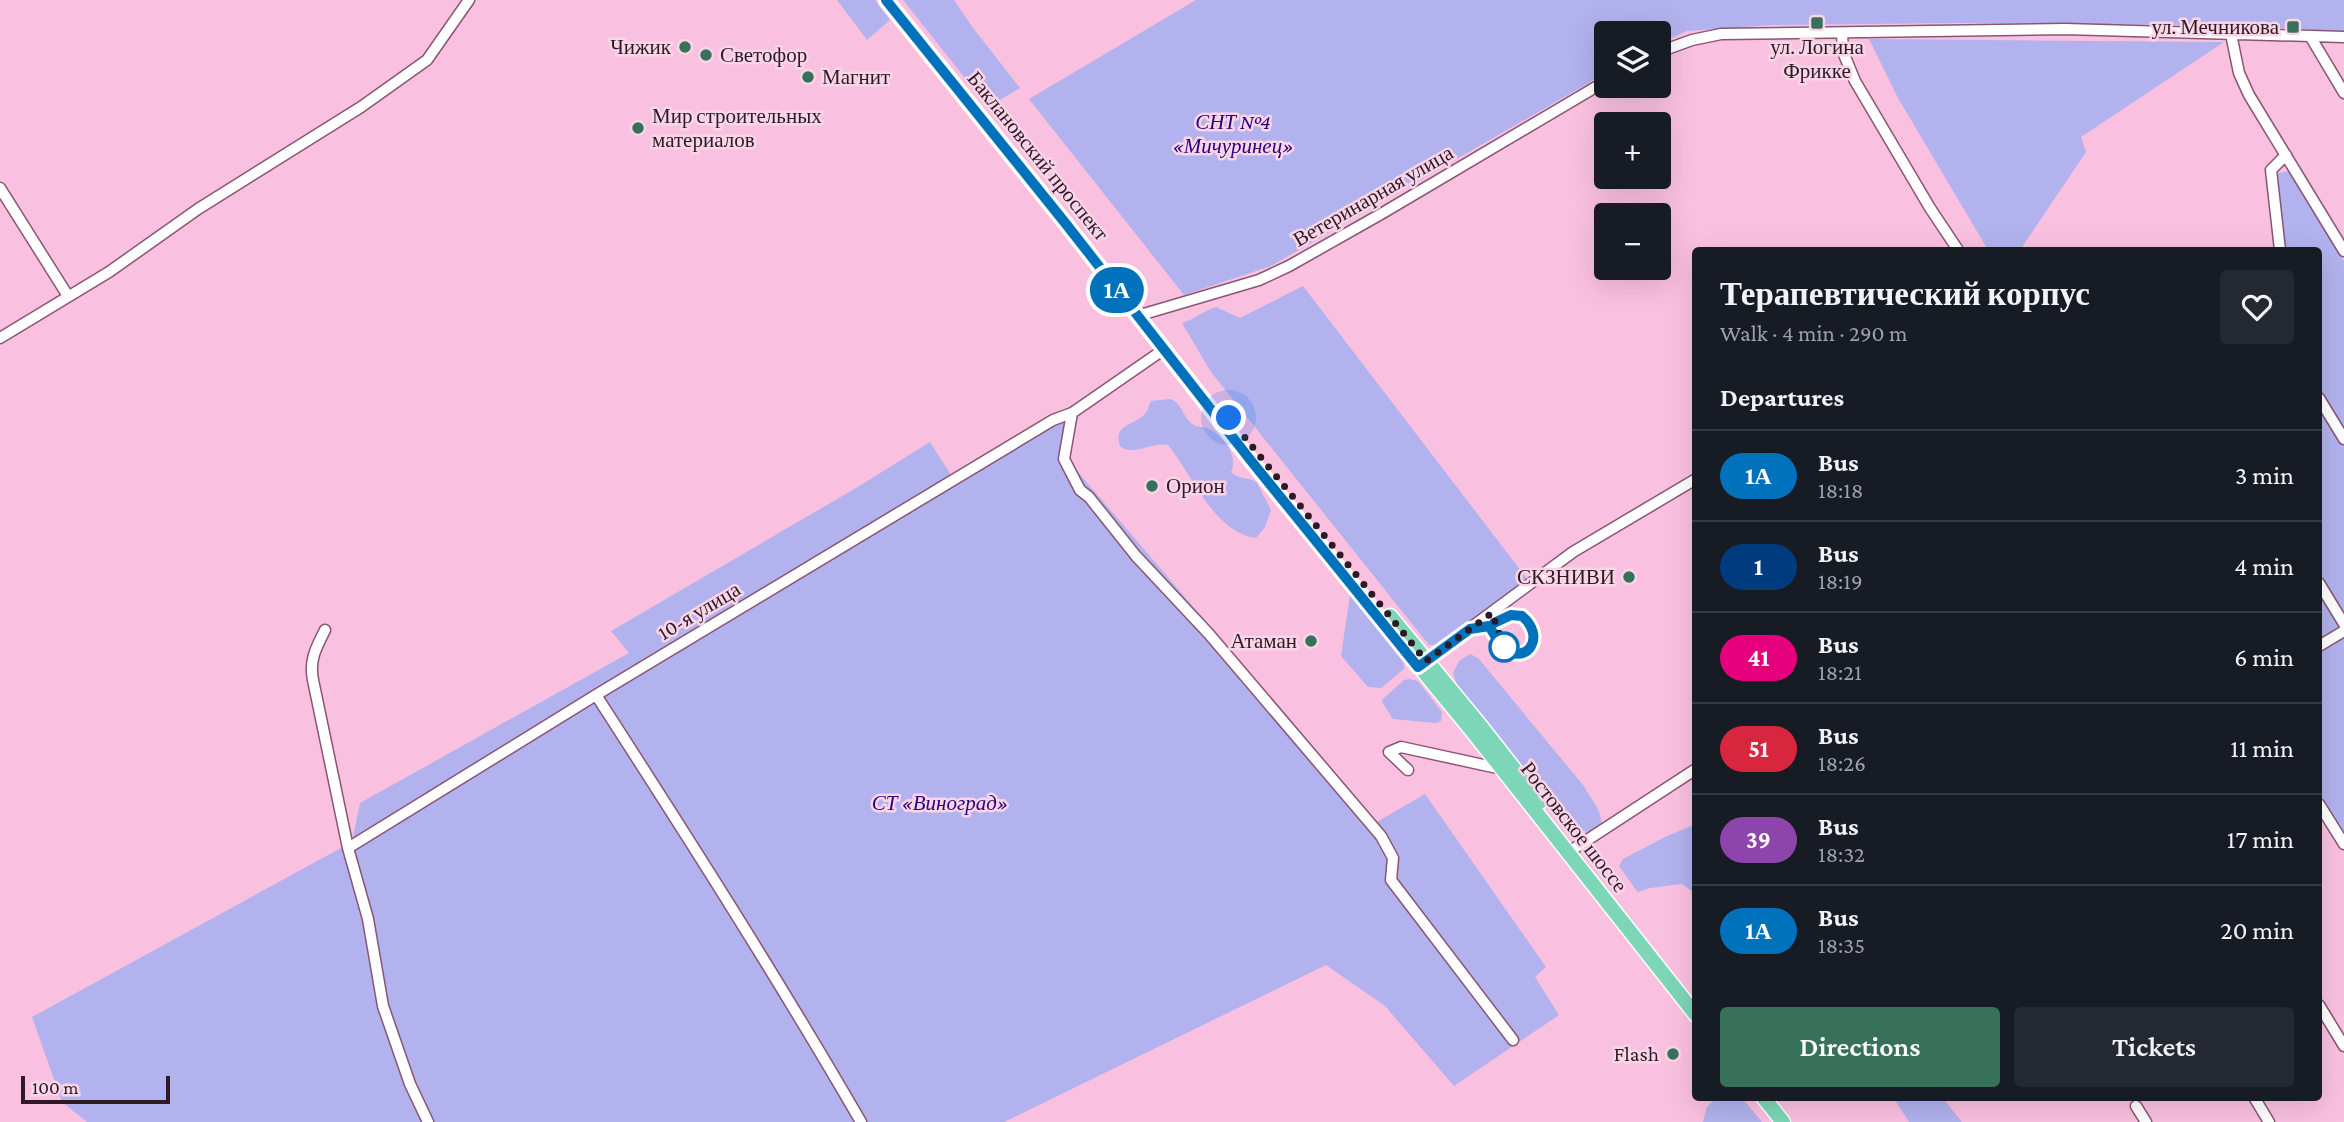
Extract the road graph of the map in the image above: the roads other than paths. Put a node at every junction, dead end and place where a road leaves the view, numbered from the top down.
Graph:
1 (469, 0) edge
2 (886, 0) edge
3 (896, 0) edge
4 (1842, 33) junction
5 (2231, 34) junction
6 (2310, 36) junction
7 (2344, 37) edge
8 (1671, 48) edge
9 (1594, 88) edge
10 (2344, 93) edge
11 (2286, 155) junction
12 (0, 188) edge
13 (1956, 247) edge
14 (2280, 247) edge
15 (2344, 251) edge
16 (68, 296) junction
17 (1141, 315) junction
18 (0, 338) edge
19 (1163, 350) junction
20 (2322, 403) edge
21 (1072, 413) junction
22 (2344, 439) edge
23 (1692, 482) edge
24 (2322, 588) edge
25 (2344, 624) edge
26 (325, 630) dead end
27 (2344, 631) edge
28 (2322, 644) edge
29 (1422, 664) junction
30 (596, 695) junction
31 (1502, 769) junction
32 (1408, 770) dead end
33 (1692, 772) edge
34 (2322, 809) edge
35 (2344, 844) edge
36 (348, 848) junction
37 (1575, 848) junction
38 (1692, 997) edge
39 (1692, 1010) edge
40 (2322, 1010) edge
41 (1513, 1040) dead end
42 (2344, 1046) edge
43 (1766, 1101) edge
44 (1778, 1101) edge
45 (2256, 1101) edge
46 (2136, 1106) dead end
47 (428, 1122) edge
48 (861, 1122) edge
49 (1783, 1122) edge
50 (1794, 1122) edge
51 (2146, 1122) edge
52 (2269, 1122) edge

1 - 16 street
2 - 17 main road, Баклановский проспект
3 - 17 main road, Баклановский проспект
4 - 5 street
4 - 8 street
4 - 13 street
5 - 6 street
5 - 11 street
6 - 7 street
6 - 10 street
9 - 17 street, Ветеринарная улица
11 - 14 street
11 - 15 street
12 - 16 street
16 - 18 street
17 - 19 main road, Баклановский проспект
17 - 29 main road, Баклановский проспект
19 - 21 street, 10-я улица
19 - 29 main road, Баклановский проспект
20 - 22 street
21 - 30 street, 10-я улица
21 - 41 street
23 - 29 street
24 - 25 street
26 - 36 street
27 - 28 street
29 - 31 main road, Ростовское шоссе
29 - 37 main road, Ростовское шоссе
30 - 36 street, 10-я улица
30 - 48 street
31 - 32 street
31 - 39 main road, Ростовское шоссе
33 - 37 street
34 - 35 street
36 - 47 street
37 - 38 main road, Ростовское шоссе
40 - 42 street
43 - 49 main road
44 - 50 main road
45 - 52 street
46 - 51 street

